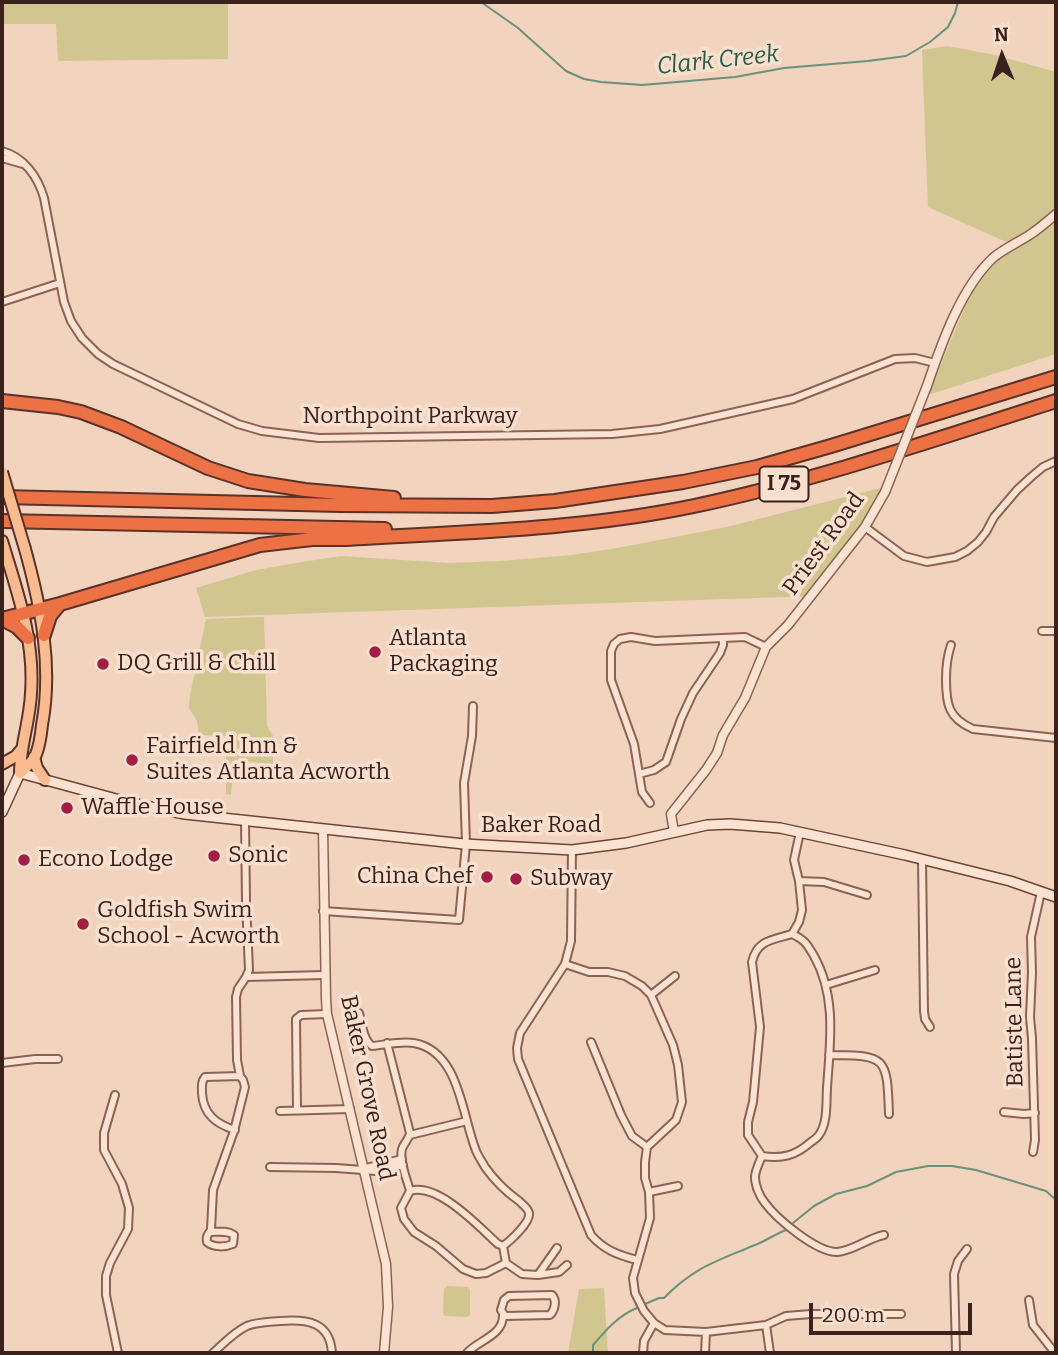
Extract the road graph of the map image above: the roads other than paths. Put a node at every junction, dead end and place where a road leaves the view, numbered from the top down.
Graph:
1 (2, 151) edge
2 (2, 158) edge
3 (24, 165) junction
4 (1056, 214) edge
5 (60, 283) junction
6 (2, 302) edge
7 (935, 363) junction
8 (1056, 377) edge
9 (1056, 401) edge
10 (4, 402) edge
11 (1056, 461) edge
12 (2, 472) edge
13 (2, 497) edge
14 (492, 506) junction
15 (2, 521) edge
16 (865, 527) junction
17 (504, 530) junction
18 (3, 545) edge
19 (60, 604) junction
20 (40, 608) junction
21 (23, 614) junction
22 (2, 619) edge
23 (1042, 631) dead end
24 (1056, 631) edge
25 (44, 635) junction
26 (28, 638) junction
27 (723, 638) junction
28 (951, 645) dead end
29 (766, 647) junction
30 (473, 706) dead end
31 (1056, 738) edge
32 (21, 750) junction
33 (34, 757) junction
34 (2, 764) edge
35 (2, 771) edge
36 (20, 773) junction
37 (639, 774) junction
38 (45, 780) junction
39 (650, 803) dead end
40 (2, 811) edge
41 (246, 821) junction
42 (323, 829) junction
43 (674, 832) junction
44 (800, 832) junction
45 (466, 845) junction
46 (572, 850) junction
47 (922, 859) junction
48 (799, 881) junction
49 (1041, 892) junction
50 (867, 895) dead end
51 (1056, 897) edge
52 (323, 912) junction
53 (792, 934) junction
54 (565, 964) junction
55 (875, 970) dead end
56 (324, 975) junction
57 (675, 976) dead end
58 (246, 977) junction
59 (826, 985) junction
60 (652, 995) junction
61 (359, 1013) dead end
62 (327, 1014) junction
63 (930, 1027) dead end
64 (591, 1042) dead end
65 (387, 1043) junction
66 (829, 1055) junction
67 (58, 1059) dead end
68 (2, 1063) edge
69 (240, 1076) junction
70 (115, 1095) dead end
71 (350, 1109) junction
72 (297, 1110) junction
73 (280, 1111) dead end
74 (1004, 1112) dead end
75 (1035, 1113) junction
76 (889, 1114) dead end
77 (467, 1121) junction
78 (235, 1130) junction
79 (410, 1135) junction
80 (647, 1147) junction
81 (1033, 1152) dead end
82 (761, 1156) junction
83 (402, 1162) junction
84 (270, 1167) dead end
85 (364, 1169) junction
86 (678, 1186) dead end
87 (410, 1191) junction
88 (649, 1192) junction
89 (209, 1232) dead end
90 (884, 1235) dead end
91 (503, 1246) junction
92 (557, 1248) dead end
93 (967, 1249) dead end
94 (637, 1260) junction
95 (506, 1263) junction
96 (567, 1265) dead end
97 (538, 1275) junction
98 (1029, 1300) dead end
99 (503, 1314) junction
100 (901, 1314) dead end
101 (654, 1323) junction
102 (766, 1325) junction
103 (706, 1332) junction
104 (118, 1353) edge
105 (213, 1353) edge
106 (332, 1353) edge
107 (384, 1353) edge
108 (467, 1353) edge
109 (643, 1353) edge
110 (705, 1353) edge
111 (770, 1353) edge
112 (956, 1353) edge
113 (1055, 1353) edge

1 - 3 street, Northpoint Parkway
2 - 3 street
3 - 5 street, Northpoint Parkway
4 - 7 street, Priest Road
5 - 6 street
5 - 7 street, Northpoint Parkway
7 - 16 street, Priest Road, bridge
8 - 14 highway, I 75
9 - 17 highway, I 75
10 - 14 highway
11 - 16 street
12 - 20 main road, bridge
13 - 14 highway, I 75
15 - 17 highway, I 75
16 - 29 street, Priest Road
17 - 19 highway
18 - 21 main road
19 - 20 highway
19 - 25 highway
20 - 21 highway
20 - 25 main road
21 - 22 highway
21 - 26 main road
22 - 26 highway
23 - 24 street
25 - 33 main road
26 - 32 main road
27 - 29 street
27 - 37 street
27 - 37 street
28 - 31 street
29 - 43 street, Priest Road
30 - 45 street
32 - 34 main road
32 - 36 main road
33 - 36 main road
33 - 38 main road
35 - 36 main road
36 - 38 main road, Baker Road
36 - 40 main road
37 - 39 street
38 - 41 main road, Baker Road
41 - 42 main road, Baker Road
41 - 58 street
42 - 45 main road, Baker Road
42 - 52 street, Baker Grove Road
43 - 44 main road, Baker Road
43 - 46 main road, Baker Road
44 - 47 main road, Baker Road
44 - 48 street
45 - 46 main road, Baker Road
45 - 52 street
46 - 54 street
47 - 49 main road, Baker Road
47 - 63 street
48 - 50 street
48 - 53 street
49 - 51 main road, Baker Road
49 - 75 street, Batiste Lane
52 - 56 street, Baker Grove Road
53 - 59 street
53 - 82 street
54 - 60 street
54 - 94 street
55 - 59 street
56 - 58 street
56 - 62 street, Baker Grove Road
57 - 60 street
58 - 69 street
59 - 66 street
60 - 80 street
61 - 65 street
62 - 71 street, Baker Grove Road
62 - 72 street
64 - 80 street
65 - 77 street
65 - 79 street
66 - 76 street
66 - 82 street
67 - 68 street
69 - 78 street
69 - 78 street
70 - 104 street
71 - 72 street
71 - 85 street, Baker Grove Road
72 - 73 street
74 - 75 street
75 - 81 street, Batiste Lane
77 - 79 street
77 - 91 street
78 - 89 street
79 - 83 street
80 - 88 street
82 - 90 street
83 - 85 street
83 - 87 street
84 - 85 street
85 - 107 street, Baker Grove Road
86 - 88 street
87 - 91 street
87 - 95 street
88 - 94 street
91 - 95 street
92 - 97 street
93 - 112 street
94 - 101 street
95 - 97 street
96 - 97 street
98 - 113 street
99 - 99 street
99 - 108 street
100 - 102 street
101 - 103 street
101 - 109 street
102 - 103 street
102 - 111 street
103 - 110 street
105 - 106 street

